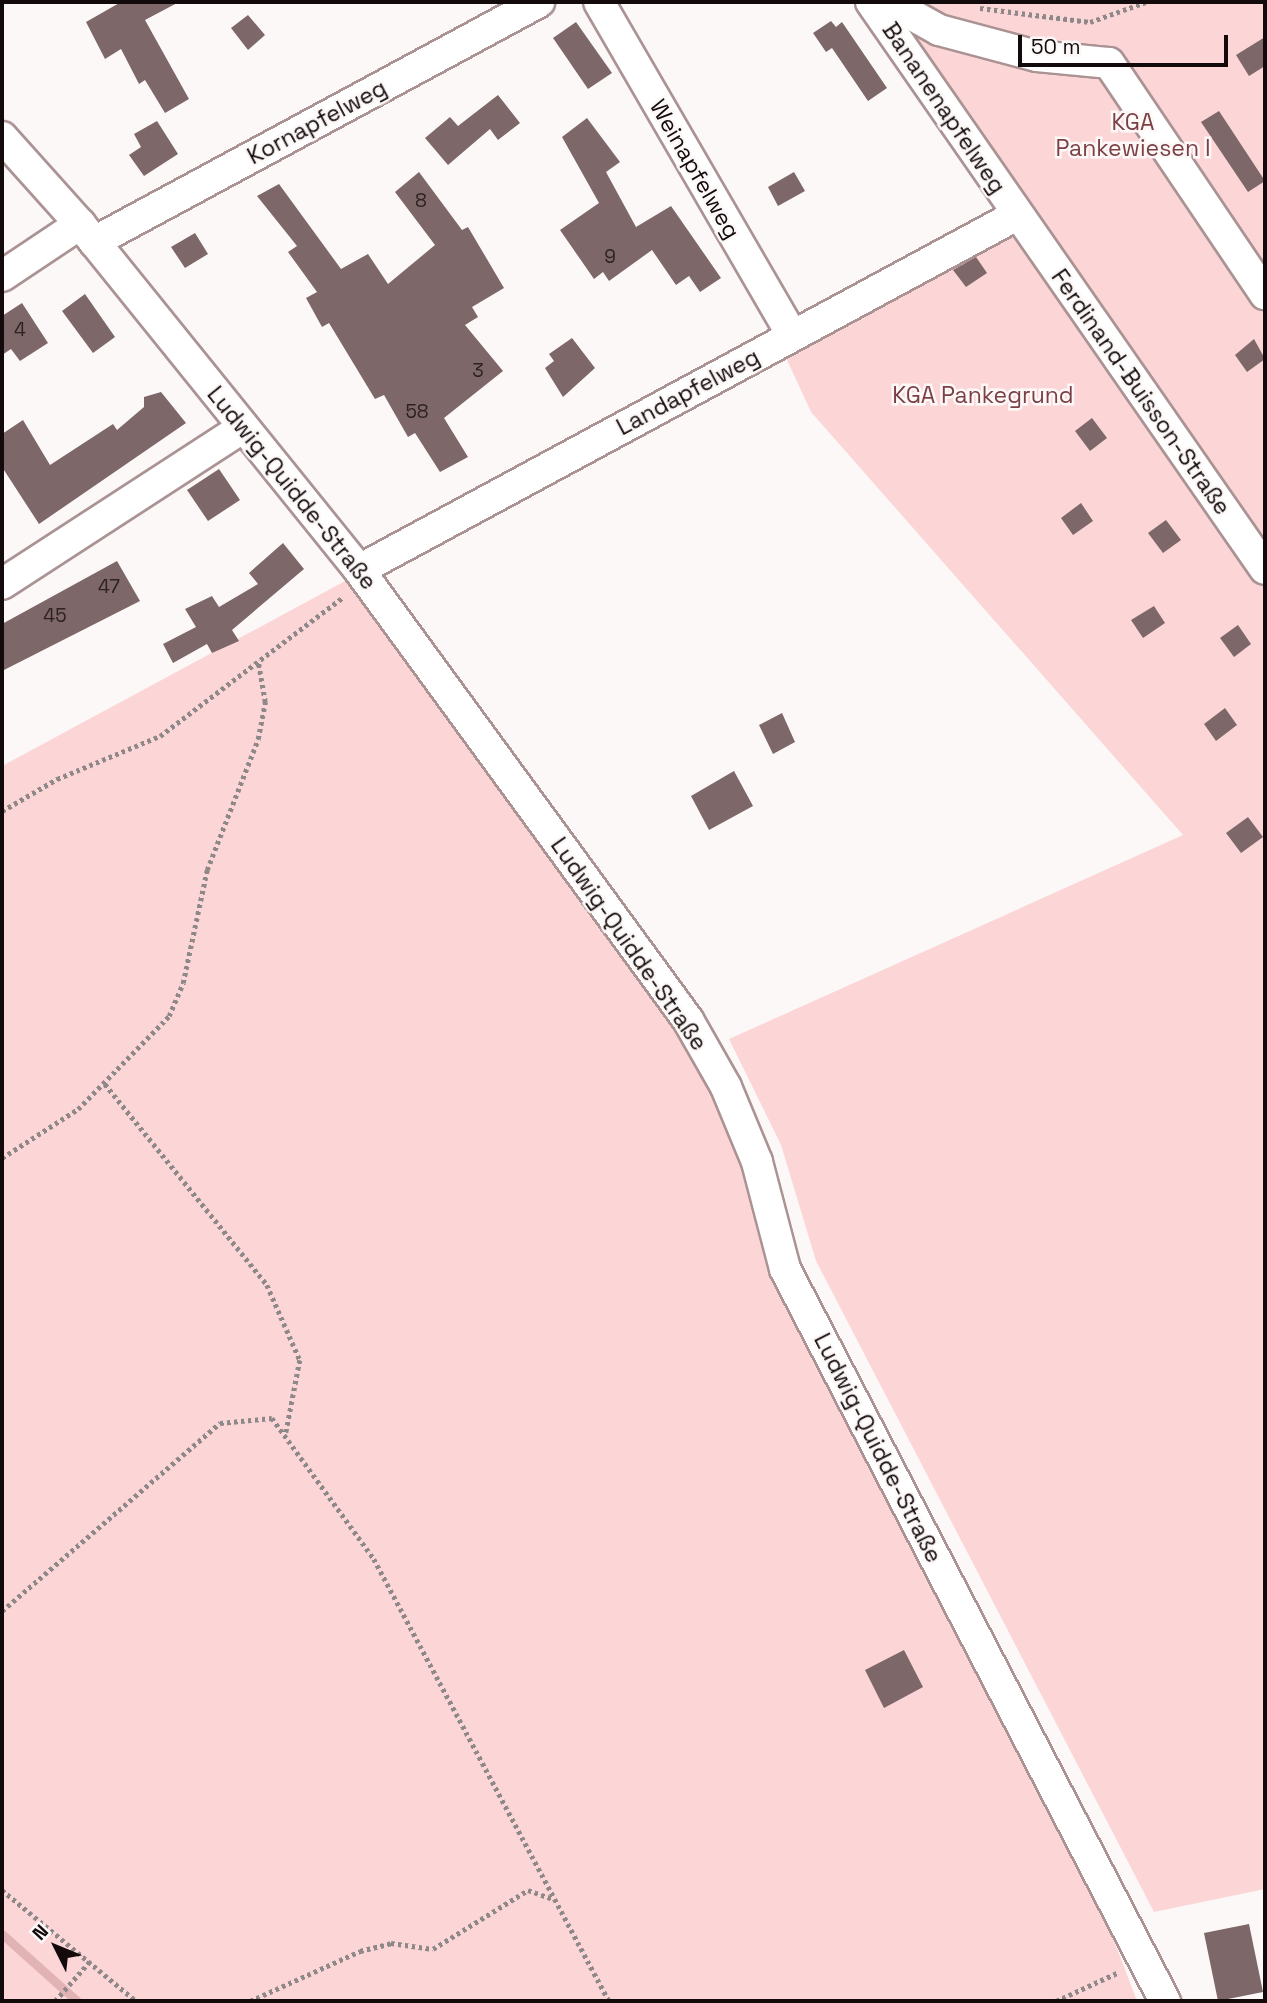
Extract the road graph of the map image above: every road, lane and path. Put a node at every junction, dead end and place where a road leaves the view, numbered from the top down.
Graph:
1 (539, 2) edge
2 (599, 2) edge
3 (872, 2) edge
4 (889, 2) edge
5 (1146, 2) edge
6 (971, 7) dead end
7 (2, 137) edge
8 (1017, 215) junction
9 (87, 233) junction
10 (2, 276) edge
11 (1265, 294) edge
12 (792, 335) junction
13 (243, 428) junction
14 (1265, 569) edge
15 (363, 575) junction
16 (2, 584) edge
17 (258, 660) junction
18 (2, 811) edge
19 (105, 1084) junction
20 (2, 1158) edge
21 (286, 1434) junction
22 (2, 1611) edge
23 (2, 1890) edge
24 (555, 1900) junction
25 (90, 1961) junction
26 (1144, 1961) junction
27 (55, 2001) edge
28 (136, 2001) edge
29 (250, 2001) edge
30 (609, 2001) edge
31 (1056, 2001) edge
32 (1166, 2001) edge

1 - 9 street, Kornapfelweg
2 - 12 street, Weinapfelweg
3 - 8 street, Bananenapfelweg
4 - 11 street
5 - 6 path
7 - 9 street, Ludwig-Quidde-Straße
8 - 12 street, Landapfelweg
8 - 14 street, Ferdinand-Buisson-Straße
9 - 10 street, Kornapfelweg
9 - 13 street, Ludwig-Quidde-Straße
12 - 15 street, Landapfelweg
13 - 15 street, Ludwig-Quidde-Straße
13 - 16 street
15 - 17 path
15 - 26 street, Ludwig-Quidde-Straße
17 - 18 path
17 - 19 path
19 - 20 path
19 - 21 path
21 - 22 path
21 - 24 path
23 - 25 path
24 - 29 path
24 - 30 path
25 - 27 path
25 - 28 path
26 - 31 path
26 - 32 street, Ludwig-Quidde-Straße

